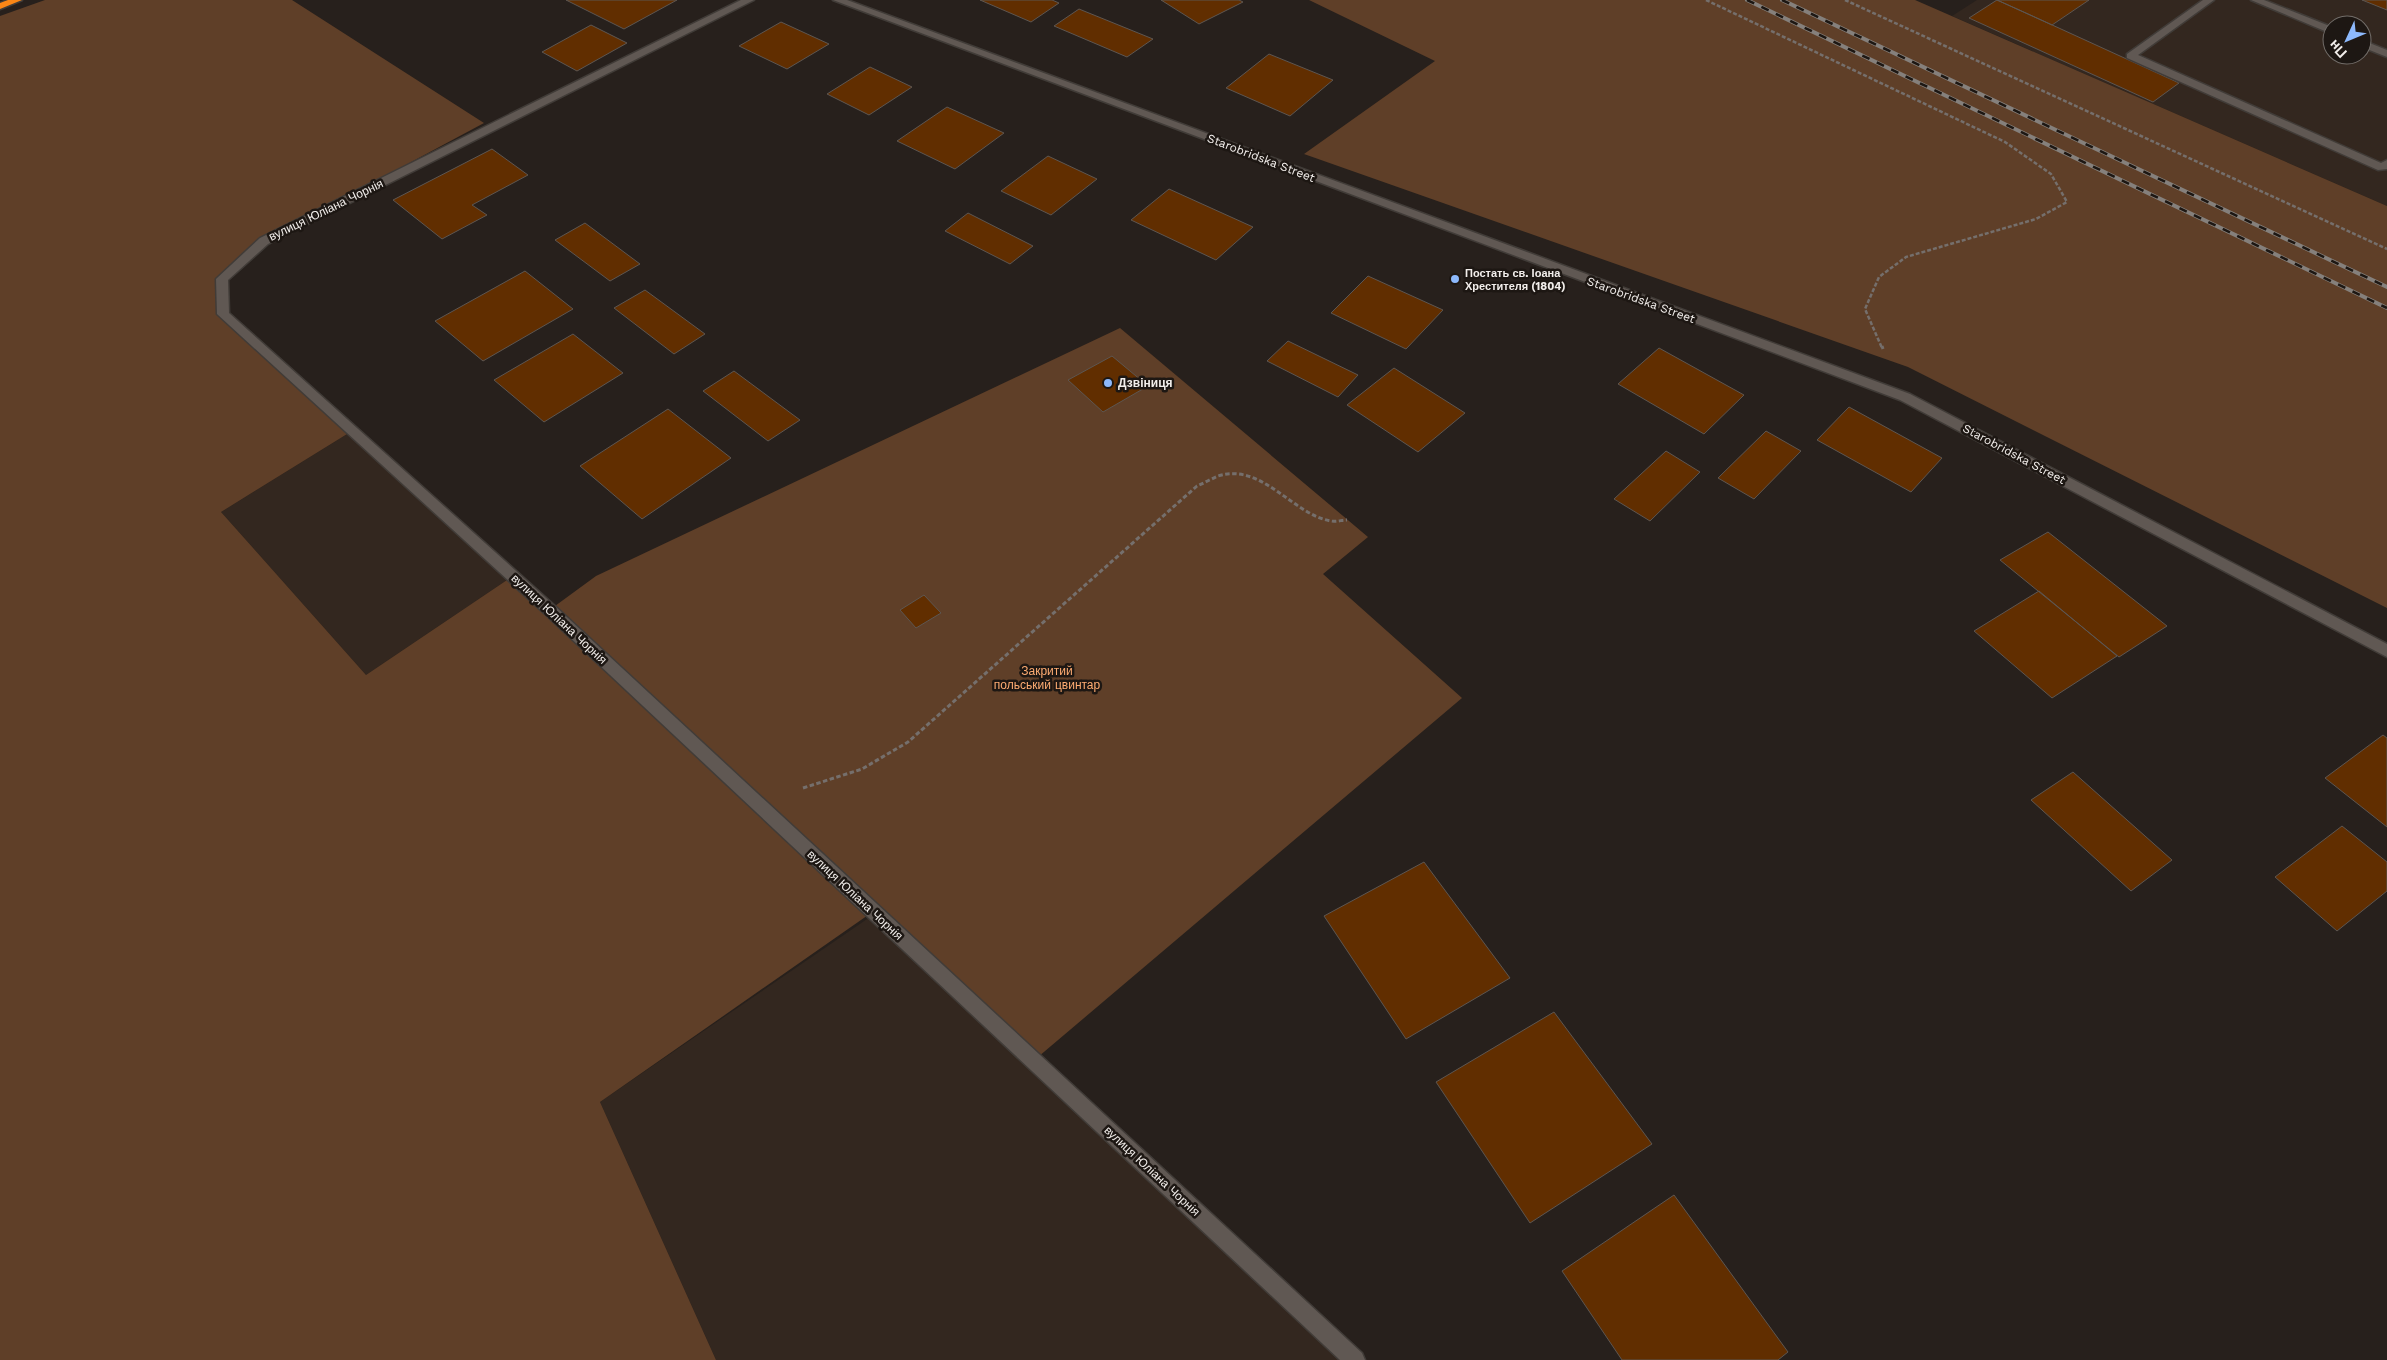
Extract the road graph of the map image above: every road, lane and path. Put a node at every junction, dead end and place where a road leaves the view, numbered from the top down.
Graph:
1 (17, 0) edge
2 (749, 0) edge
3 (838, 0) edge
4 (1706, 0) edge
5 (1846, 0) edge
6 (2209, 0) edge
7 (2256, 0) edge
8 (0, 6) edge
9 (2322, 27) edge
10 (2372, 48) edge
11 (2387, 54) edge
12 (2387, 163) edge
13 (2387, 249) edge
14 (1905, 396) junction
15 (1347, 520) dead end
16 (2387, 651) edge
17 (803, 788) dead end
18 (1355, 1360) edge

1 - 8 highway
2 - 18 street, вулиця Юліана Чорнія
3 - 14 street, Starobridska Street
4 - 14 path
5 - 13 path
6 - 12 street
7 - 9 street
10 - 11 street
14 - 16 street, Starobridska Street
15 - 17 path

